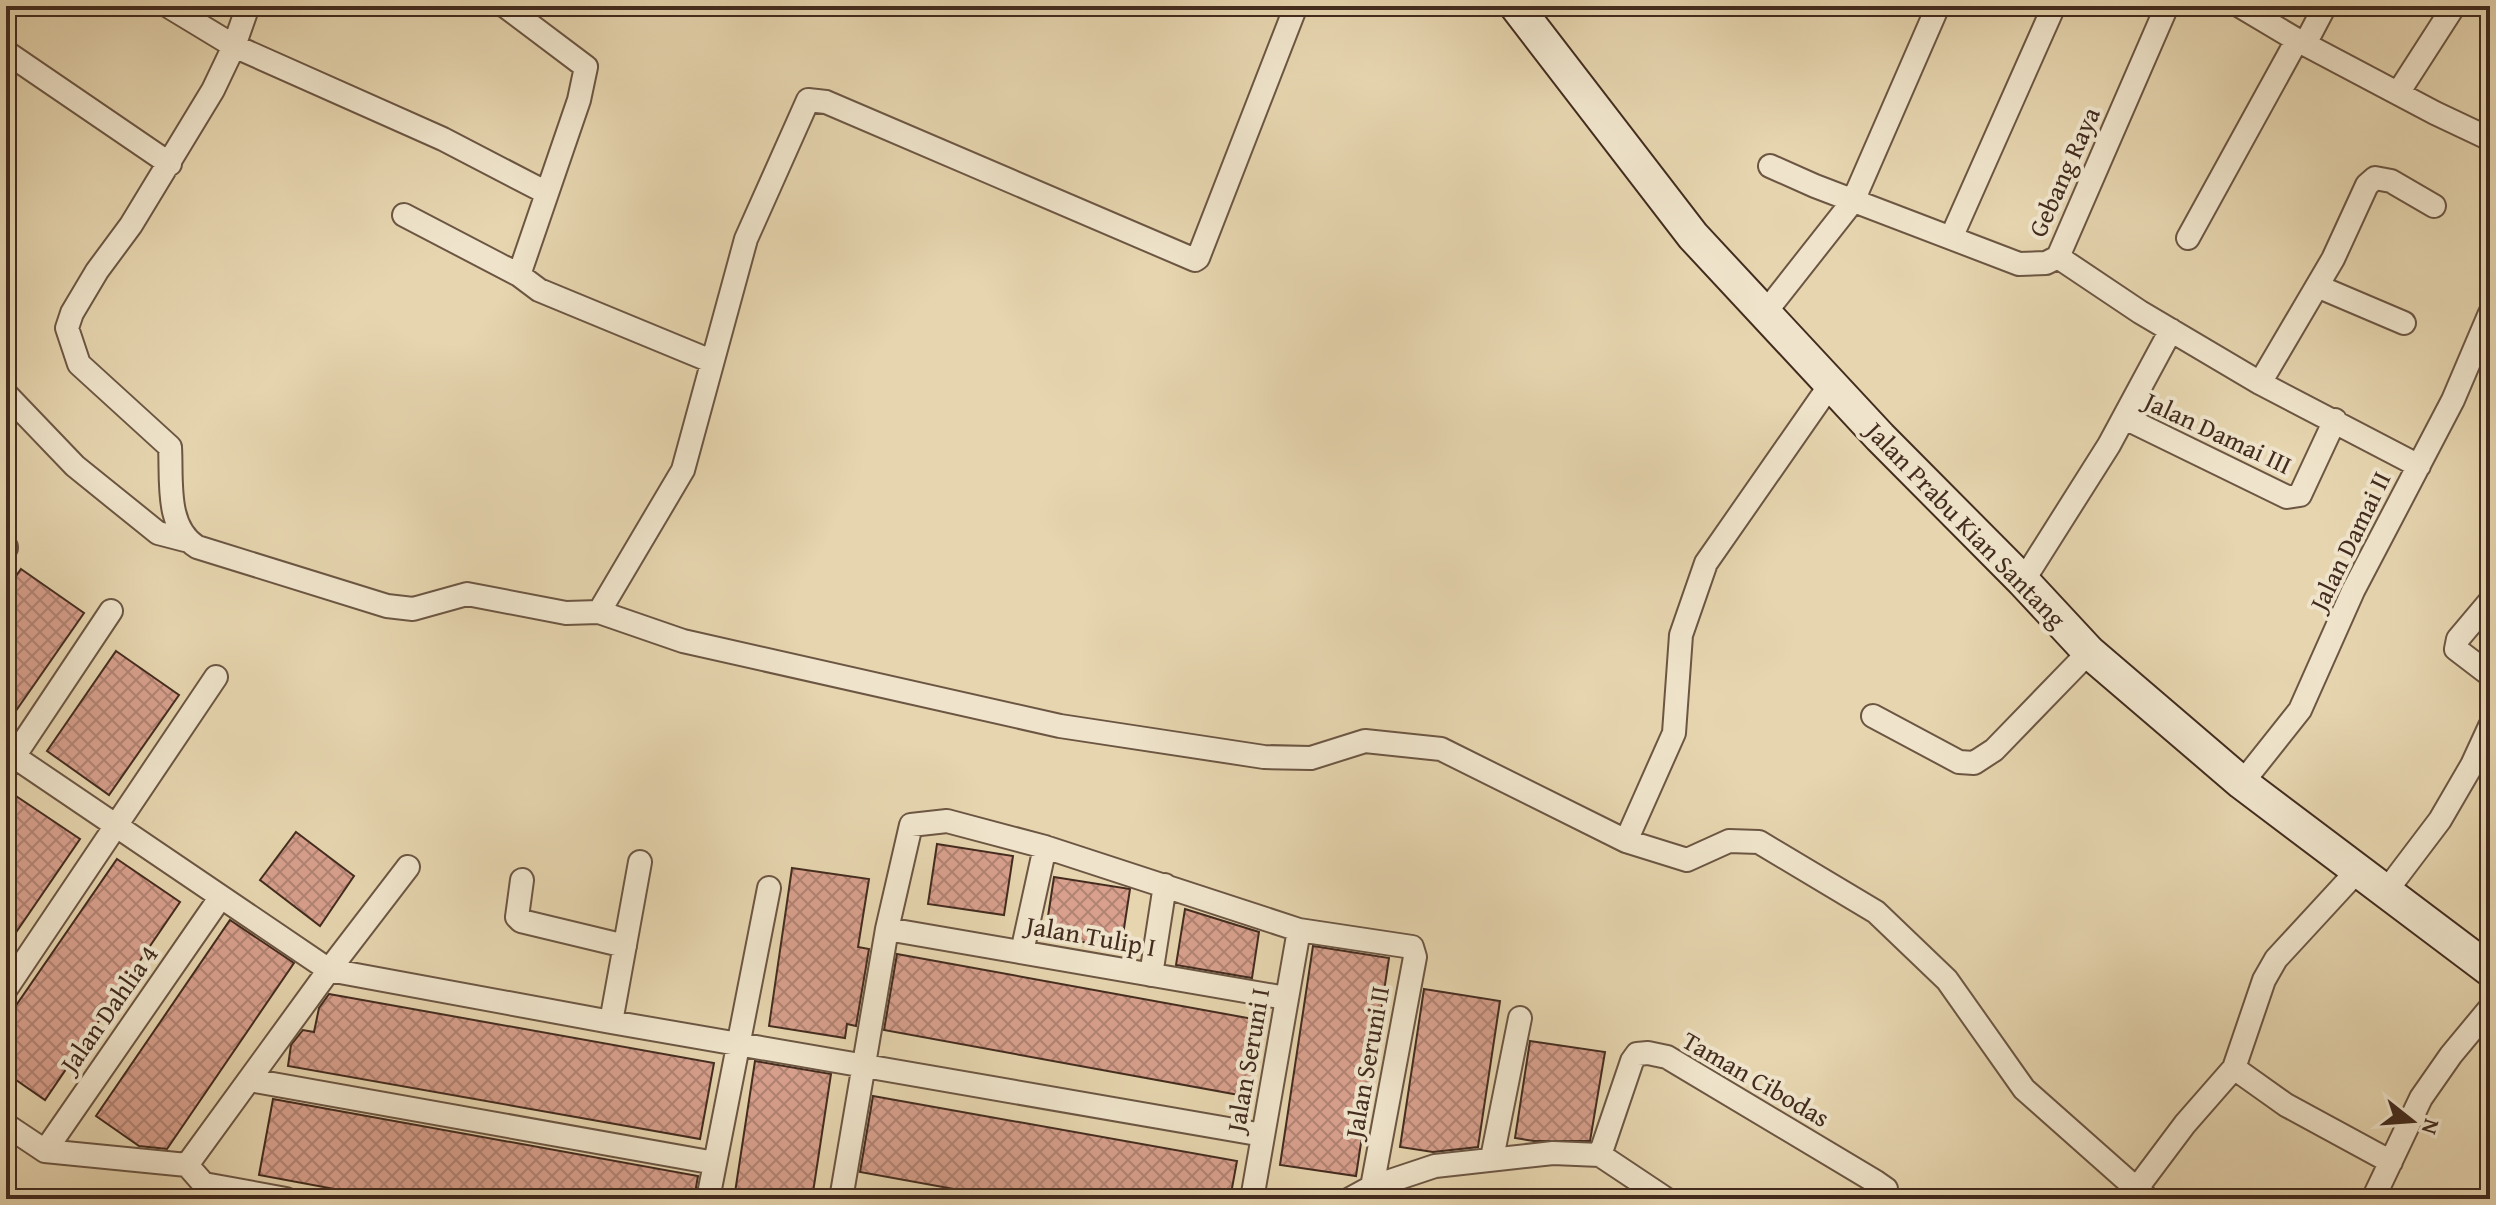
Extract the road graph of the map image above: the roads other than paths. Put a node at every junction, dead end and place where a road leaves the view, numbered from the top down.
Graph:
1 (168, 6) edge
2 (248, 6) edge
3 (505, 6) edge
4 (1296, 6) edge
5 (1516, 6) edge
6 (1938, 6) edge
7 (2054, 6) edge
8 (2167, 6) edge
9 (2325, 6) edge
10 (2454, 6) edge
11 (2252, 9) edge
12 (2301, 42) junction
13 (234, 46) junction
14 (6, 52) edge
15 (2398, 93) junction
16 (2490, 139) edge
17 (170, 164) junction
18 (1770, 166) dead end
19 (545, 192) junction
20 (1853, 201) junction
21 (2434, 206) dead end
22 (404, 215) dead end
23 (1951, 238) junction
24 (2188, 238) dead end
25 (2058, 257) junction
26 (519, 275) junction
27 (2317, 286) junction
28 (2490, 313) edge
29 (1764, 314) junction
30 (2404, 323) dead end
31 (2171, 330) junction
32 (711, 361) junction
33 (2260, 383) junction
34 (1830, 385) junction
35 (6, 394) edge
36 (2125, 418) junction
37 (2335, 420) junction
38 (2419, 466) junction
39 (185, 540) junction
40 (2023, 581) junction
41 (2490, 601) edge
42 (111, 611) dead end
43 (599, 612) junction
44 (2089, 652) junction
45 (2490, 675) edge
46 (216, 677) dead end
47 (1873, 716) dead end
48 (2490, 726) edge
49 (9, 758) edge
50 (2242, 783) junction
51 (116, 826) junction
52 (1626, 841) junction
53 (1045, 847) junction
54 (640, 862) dead end
55 (408, 867) dead end
56 (2359, 869) junction
57 (522, 880) dead end
58 (1165, 885) junction
59 (769, 888) dead end
60 (2387, 890) junction
61 (220, 898) junction
62 (887, 929) junction
63 (1299, 930) junction
64 (625, 946) junction
65 (1022, 952) junction
66 (329, 970) junction
67 (2490, 970) edge
68 (1151, 975) junction
69 (6, 989) edge
70 (1286, 998) junction
71 (2490, 1008) edge
72 (1520, 1018) dead end
73 (611, 1022) junction
74 (739, 1044) junction
75 (863, 1066) junction
76 (2234, 1068) junction
77 (250, 1080) junction
78 (6, 1125) edge
79 (1263, 1135) junction
80 (45, 1151) junction
81 (1600, 1155) junction
82 (1492, 1158) junction
83 (2391, 1162) junction
84 (715, 1163) junction
85 (187, 1165) junction
86 (1372, 1187) junction
87 (211, 1192) edge
88 (2143, 1194) edge
89 (286, 1199) edge
90 (708, 1199) edge
91 (841, 1199) edge
92 (1252, 1199) edge
93 (1350, 1199) edge
94 (1666, 1199) edge
95 (1887, 1199) edge
96 (2373, 1199) edge

1 - 13 street
2 - 13 street
3 - 19 street
4 - 32 street
5 - 29 main road, Jalan Prabu Kian Santang
6 - 20 street
7 - 23 street
8 - 25 street, Gebang Raya
9 - 12 street
10 - 15 street
11 - 12 street
12 - 15 street
12 - 24 street
13 - 17 street
13 - 19 street
14 - 17 street
15 - 16 street
17 - 39 street
18 - 20 street, Gebang Raya
19 - 26 street
20 - 23 street, Gebang Raya
20 - 29 street
21 - 27 street
22 - 26 street
23 - 25 street, Gebang Raya
25 - 31 street
26 - 32 street
27 - 30 street
27 - 33 street
28 - 38 street, Jalan Damai II
29 - 34 main road, Jalan Prabu Kian Santang
31 - 33 street
31 - 36 street
32 - 43 street
33 - 37 street
34 - 40 main road, Jalan Prabu Kian Santang
34 - 52 street
35 - 39 street
36 - 37 street, Jalan Damai III
36 - 40 street, Jalan Damai III
37 - 38 street
38 - 50 street, Jalan Damai II
39 - 43 street
40 - 44 main road, Jalan Prabu Kian Santang
41 - 45 street
42 - 49 street
43 - 52 street
44 - 47 street
44 - 50 main road, Jalan Prabu Kian Santang
46 - 51 street
48 - 60 street
49 - 51 street
50 - 56 main road, Jalan Prabu Kian Santang
51 - 61 street
51 - 69 street
52 - 88 street
53 - 58 street
53 - 62 street
53 - 65 street
54 - 64 street
55 - 66 street
56 - 60 main road, Jalan Prabu Kian Santang
56 - 76 street
57 - 64 street
58 - 63 street
58 - 68 street
59 - 74 street
60 - 67 main road, Jalan Prabu Kian Santang
61 - 66 street
61 - 80 street, Jalan Dahlia 4
62 - 65 street, Jalan Tulip I
62 - 75 street
63 - 70 street, Jalan Seruni I
63 - 86 street, Jalan Seruni II
64 - 73 street
65 - 68 street, Jalan Tulip I
66 - 73 street
66 - 77 street
68 - 70 street, Jalan Tulip I
70 - 79 street, Jalan Seruni I
71 - 83 street
72 - 82 street
73 - 74 street
74 - 75 street
74 - 84 street
75 - 79 street
75 - 91 street
76 - 83 street
76 - 88 street
77 - 84 street
77 - 85 street
78 - 80 street
79 - 92 street, Jalan Seruni I
80 - 85 street
81 - 82 street
81 - 94 street
81 - 95 street, Taman Cibodas
82 - 86 street
83 - 96 street
84 - 90 street
85 - 87 street
86 - 93 street
87 - 89 street

